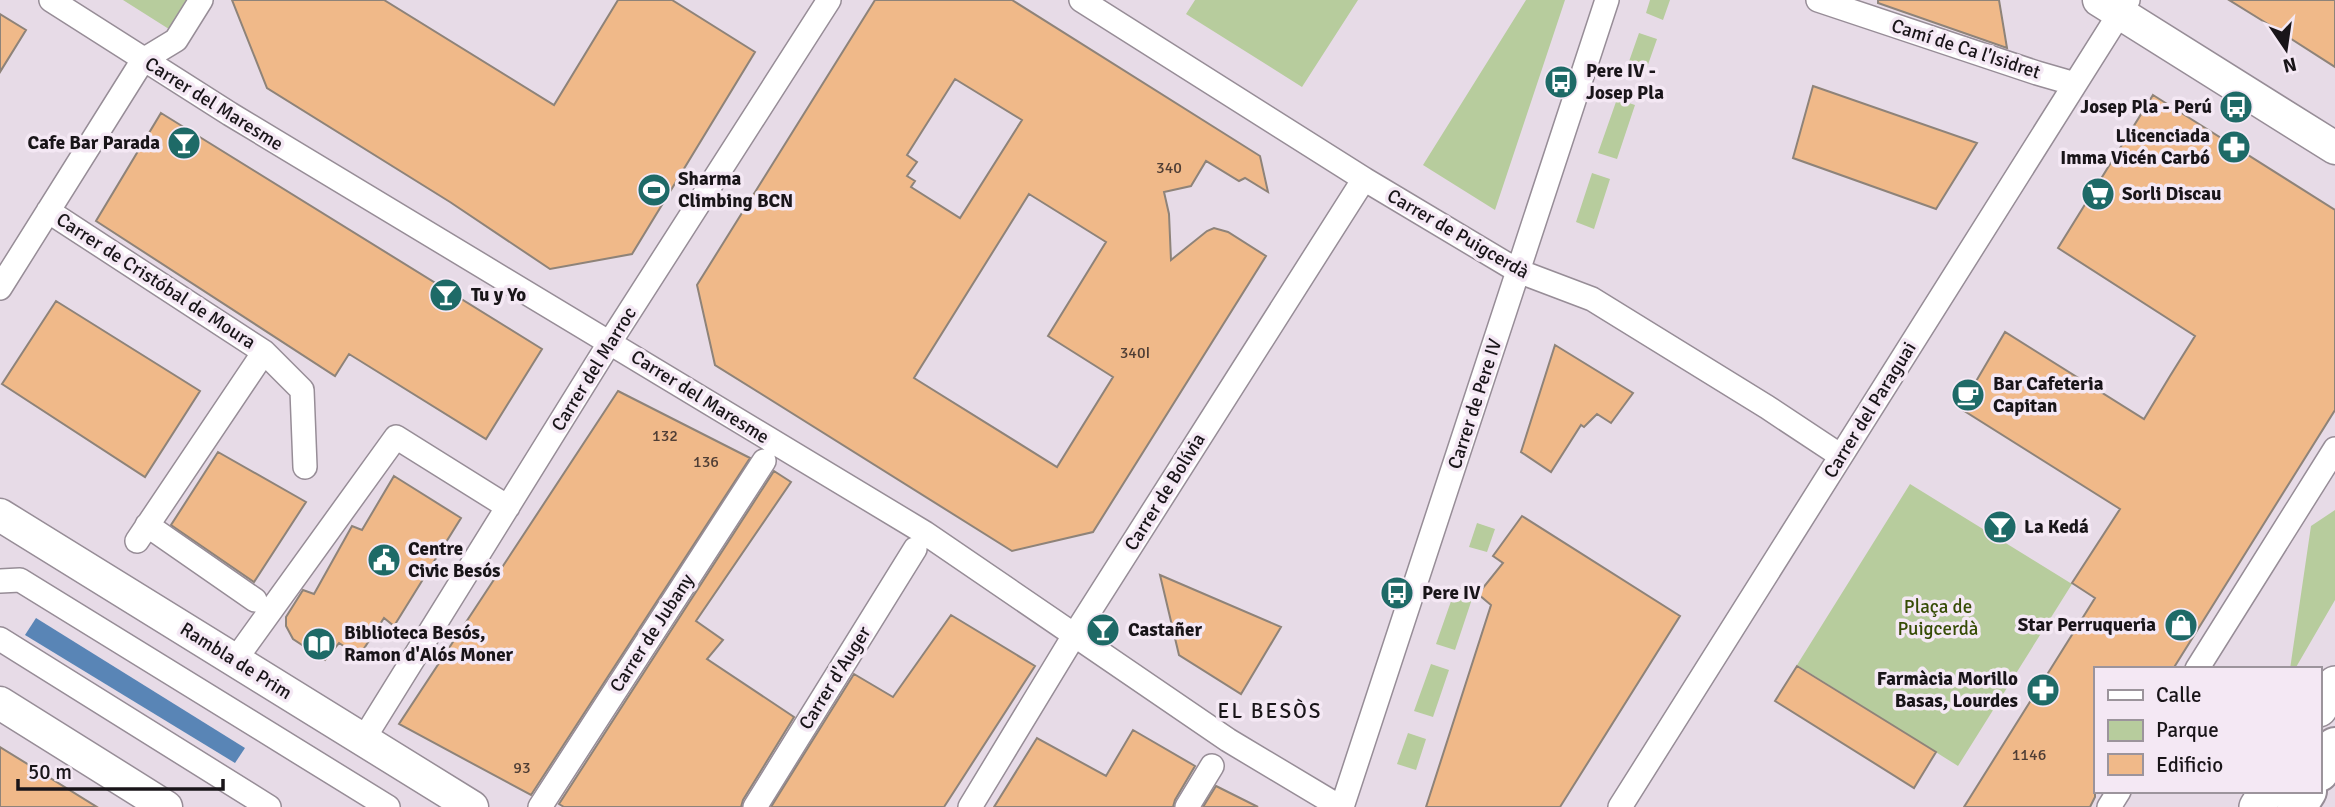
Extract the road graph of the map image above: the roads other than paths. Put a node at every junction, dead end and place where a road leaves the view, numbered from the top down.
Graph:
1 (201, 0) edge
2 (829, 0) edge
3 (1081, 0) edge
4 (1607, 0) edge
5 (1818, 0) edge
6 (61, 3) edge
7 (2116, 4) edge
8 (143, 60) junction
9 (2075, 84) junction
10 (2335, 148) edge
11 (1364, 179) junction
12 (48, 211) junction
13 (1518, 271) junction
14 (0, 288) edge
15 (610, 342) junction
16 (264, 352) junction
17 (2335, 449) edge
18 (1841, 456) junction
19 (764, 461) dead end
20 (305, 467) dead end
21 (508, 507) junction
22 (0, 515) edge
23 (915, 550) dead end
24 (0, 581) edge
25 (255, 600) dead end
26 (1075, 634) junction
27 (0, 639) edge
28 (243, 649) dead end
29 (2198, 667) edge
30 (2335, 684) edge
31 (0, 703) edge
32 (2321, 706) edge
33 (363, 740) junction
34 (2335, 747) edge
35 (1213, 766) dead end
36 (2321, 769) edge
37 (166, 807) edge
38 (269, 807) edge
39 (388, 807) edge
40 (472, 807) edge
41 (540, 807) edge
42 (755, 807) edge
43 (970, 807) edge
44 (1187, 807) edge
45 (1341, 807) edge
46 (1620, 807) edge

1 - 8 street, Carrer de Cristóbal de Moura
2 - 15 street, Carrer del Marroc
3 - 11 street, Carrer de Puigcerdà
4 - 13 street, Carrer de Pere IV
5 - 9 street, Camí de Ca l'Isidret
6 - 8 street, Carrer del Maresme
7 - 9 street, Carrer del Paraguai
7 - 10 main road
8 - 12 street, Carrer de Cristóbal de Moura
8 - 15 street, Carrer del Maresme
9 - 18 street, Carrer del Paraguai
11 - 13 street, Carrer de Puigcerdà
11 - 26 street, Carrer de Bolívia
12 - 14 street, Carrer de Cristóbal de Moura
12 - 16 street, Carrer de Cristóbal de Moura
13 - 18 street, Carrer de Puigcerdà
13 - 45 street, Carrer de Pere IV
15 - 21 street, Carrer del Marroc
15 - 26 street, Carrer del Maresme
16 - 20 street, Carrer de Cristóbal de Moura
16 - 25 street, Carrer de Cristóbal de Moura
17 - 29 street
18 - 46 street, Carrer del Paraguai
19 - 41 street, Carrer de Jubany
21 - 28 street
21 - 33 street, Carrer del Marroc
22 - 33 main road, Rambla de Prim
23 - 42 street, Carrer d'Auger
24 - 39 street
26 - 43 street, Carrer de Bolívia
26 - 45 street, Carrer del Maresme
27 - 38 street
30 - 32 main road
31 - 37 main road
33 - 40 main road, Rambla de Prim
34 - 36 highway
35 - 44 street

